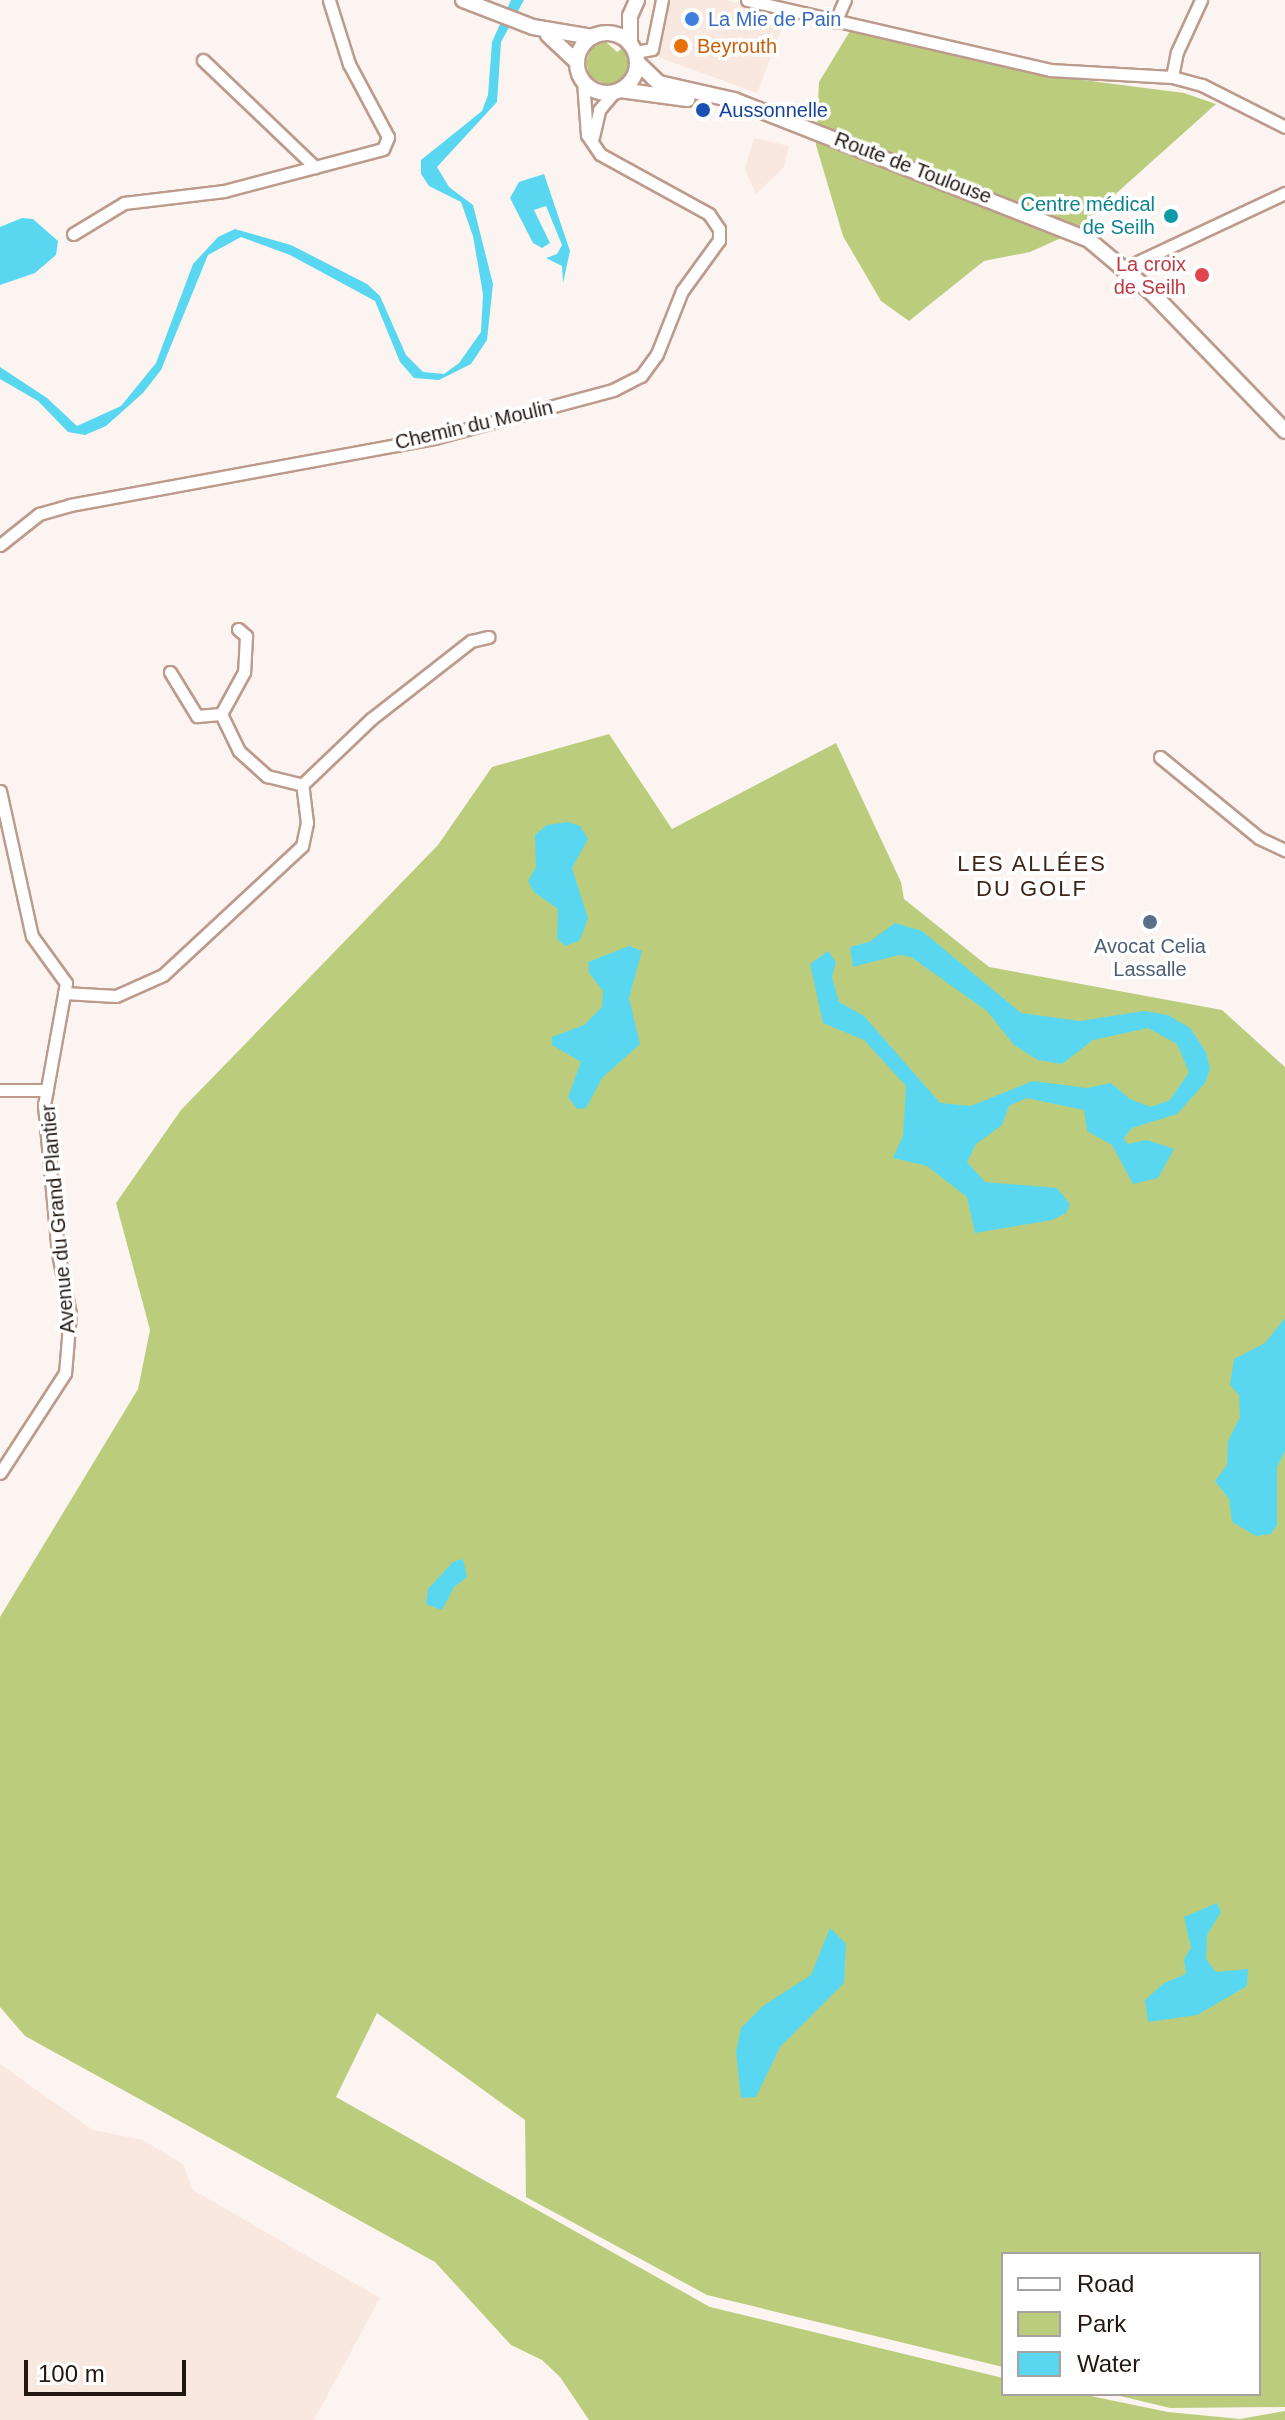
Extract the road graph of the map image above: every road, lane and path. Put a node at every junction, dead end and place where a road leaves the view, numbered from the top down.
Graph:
1 (329, 0) edge
2 (463, 0) edge
3 (628, 0) edge
4 (637, 0) edge
5 (662, 0) edge
6 (747, 0) edge
7 (845, 0) edge
8 (1201, 0) edge
9 (835, 22) junction
10 (533, 27) junction
11 (598, 35) junction
12 (634, 53) junction
13 (203, 60) dead end
14 (577, 62) junction
15 (1172, 77) junction
16 (583, 80) junction
17 (617, 91) junction
18 (748, 107) junction
19 (1285, 127) edge
20 (594, 146) junction
21 (315, 167) junction
22 (1285, 193) edge
23 (73, 234) dead end
24 (1125, 268) junction
25 (1285, 431) edge
26 (0, 545) edge
27 (238, 629) dead end
28 (489, 637) dead end
29 (170, 672) dead end
30 (221, 714) junction
31 (1160, 757) dead end
32 (302, 785) junction
33 (0, 791) edge
34 (1285, 850) edge
35 (13, 866) junction
36 (0, 868) edge
37 (64, 993) junction
38 (0, 1090) edge
39 (47, 1090) junction
40 (0, 1473) edge

1 - 21 street
2 - 10 main road
3 - 11 main road
4 - 12 main road
5 - 12 street
6 - 9 street
7 - 9 street
8 - 15 street
9 - 15 street
10 - 11 main road
10 - 14 main road
11 - 12 main road
11 - 14 main road
12 - 17 main road
12 - 18 main road, Route de Toulouse
13 - 21 street
14 - 16 main road
15 - 19 street
16 - 17 main road
16 - 20 street
17 - 18 main road, Route de Toulouse
17 - 20 street
18 - 24 main road, Route de Toulouse
20 - 26 street, Chemin du Moulin
21 - 23 street
22 - 24 street
24 - 25 main road, Route de Toulouse
27 - 30 street
28 - 32 street
29 - 30 street
30 - 32 street
31 - 34 street
32 - 37 street
33 - 35 street
35 - 36 street
35 - 37 street
37 - 39 street, Avenue du Grand Plantier
38 - 39 street, Avenue du Grand Plantier
39 - 40 street, Avenue du Grand Plantier

